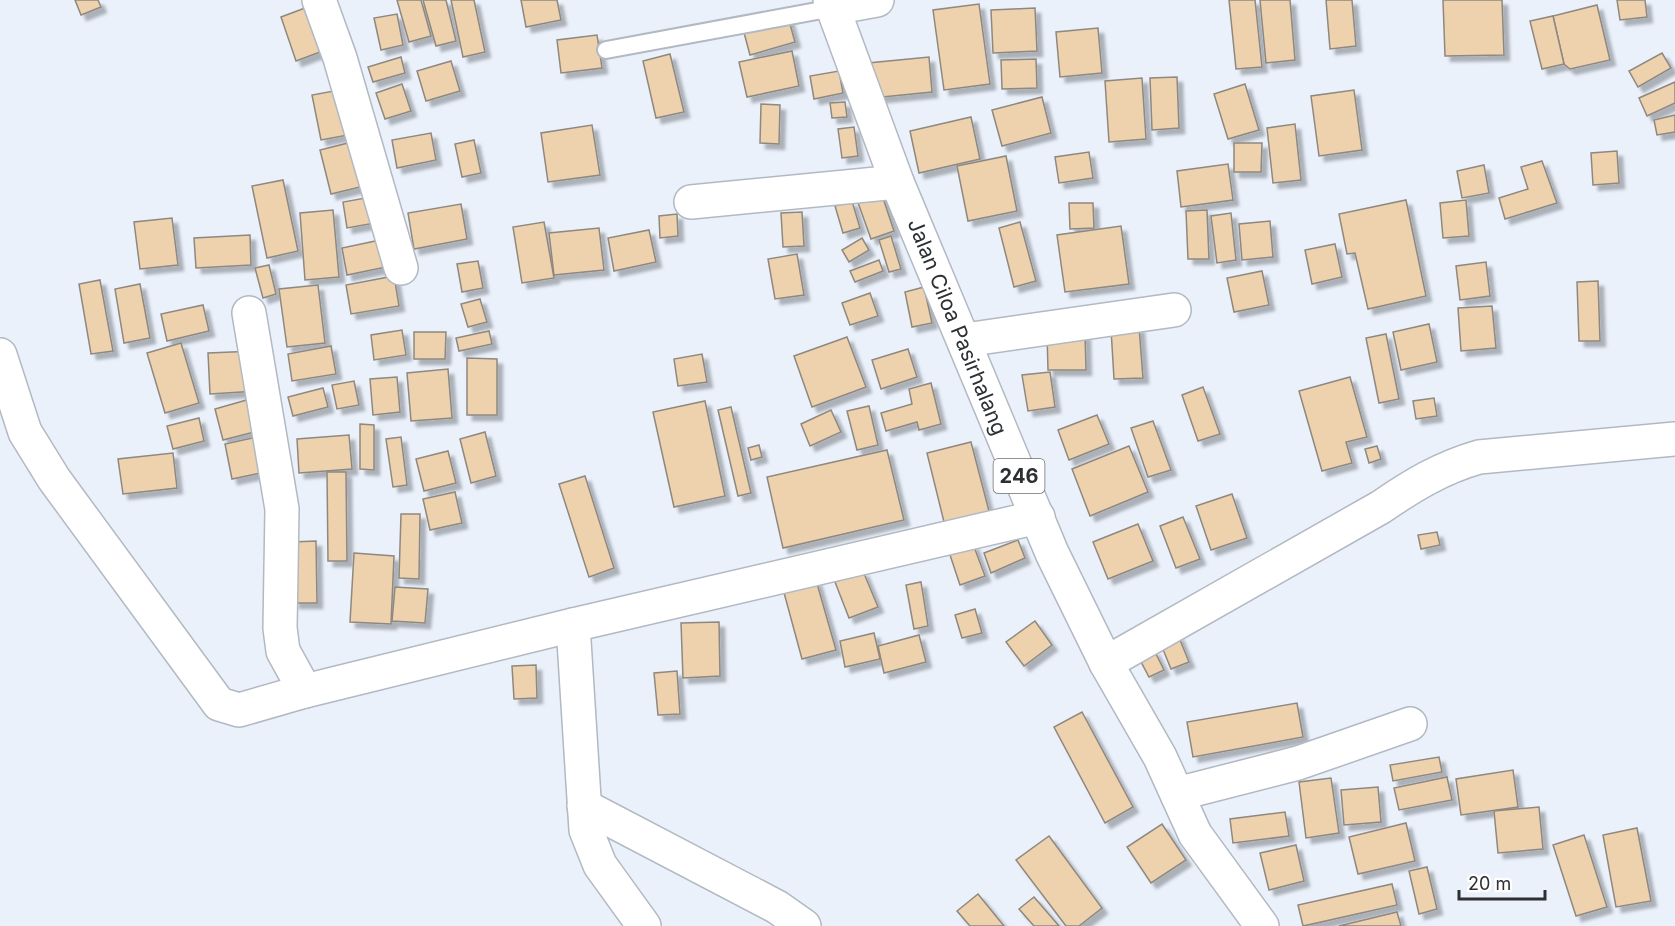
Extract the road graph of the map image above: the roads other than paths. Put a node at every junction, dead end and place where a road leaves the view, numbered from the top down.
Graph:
1 (319, 0) edge
2 (877, 0) edge
3 (831, 4) edge
4 (606, 50) dead end
5 (897, 182) junction
6 (691, 202) dead end
7 (401, 268) dead end
8 (1174, 310) dead end
9 (249, 313) dead end
10 (965, 340) junction
11 (0, 355) edge
12 (1675, 439) edge
13 (1038, 517) junction
14 (573, 625) junction
15 (1106, 663) junction
16 (305, 691) junction
17 (1410, 724) dead end
18 (1177, 794) junction
19 (584, 806) junction
20 (644, 926) edge
21 (804, 926) edge
22 (1263, 926) edge

1 - 7 street
2 - 3 street
3 - 4 lane
3 - 5 street, Jalan Ciloa Pasirhalang / 246
5 - 6 street
5 - 10 street, Jalan Ciloa Pasirhalang / 246
8 - 10 street
9 - 16 street
10 - 13 street, Jalan Ciloa Pasirhalang / 246
11 - 16 street
12 - 15 street
13 - 14 street
13 - 15 street, Jalan Ciloa Pasirhalang / 246
14 - 16 street
14 - 19 street
15 - 18 street, Jalan Ciloa Pasirhalang / 246
17 - 18 street
18 - 22 street, Jalan Ciloa Pasirhalang / 246
19 - 20 street
19 - 21 street

